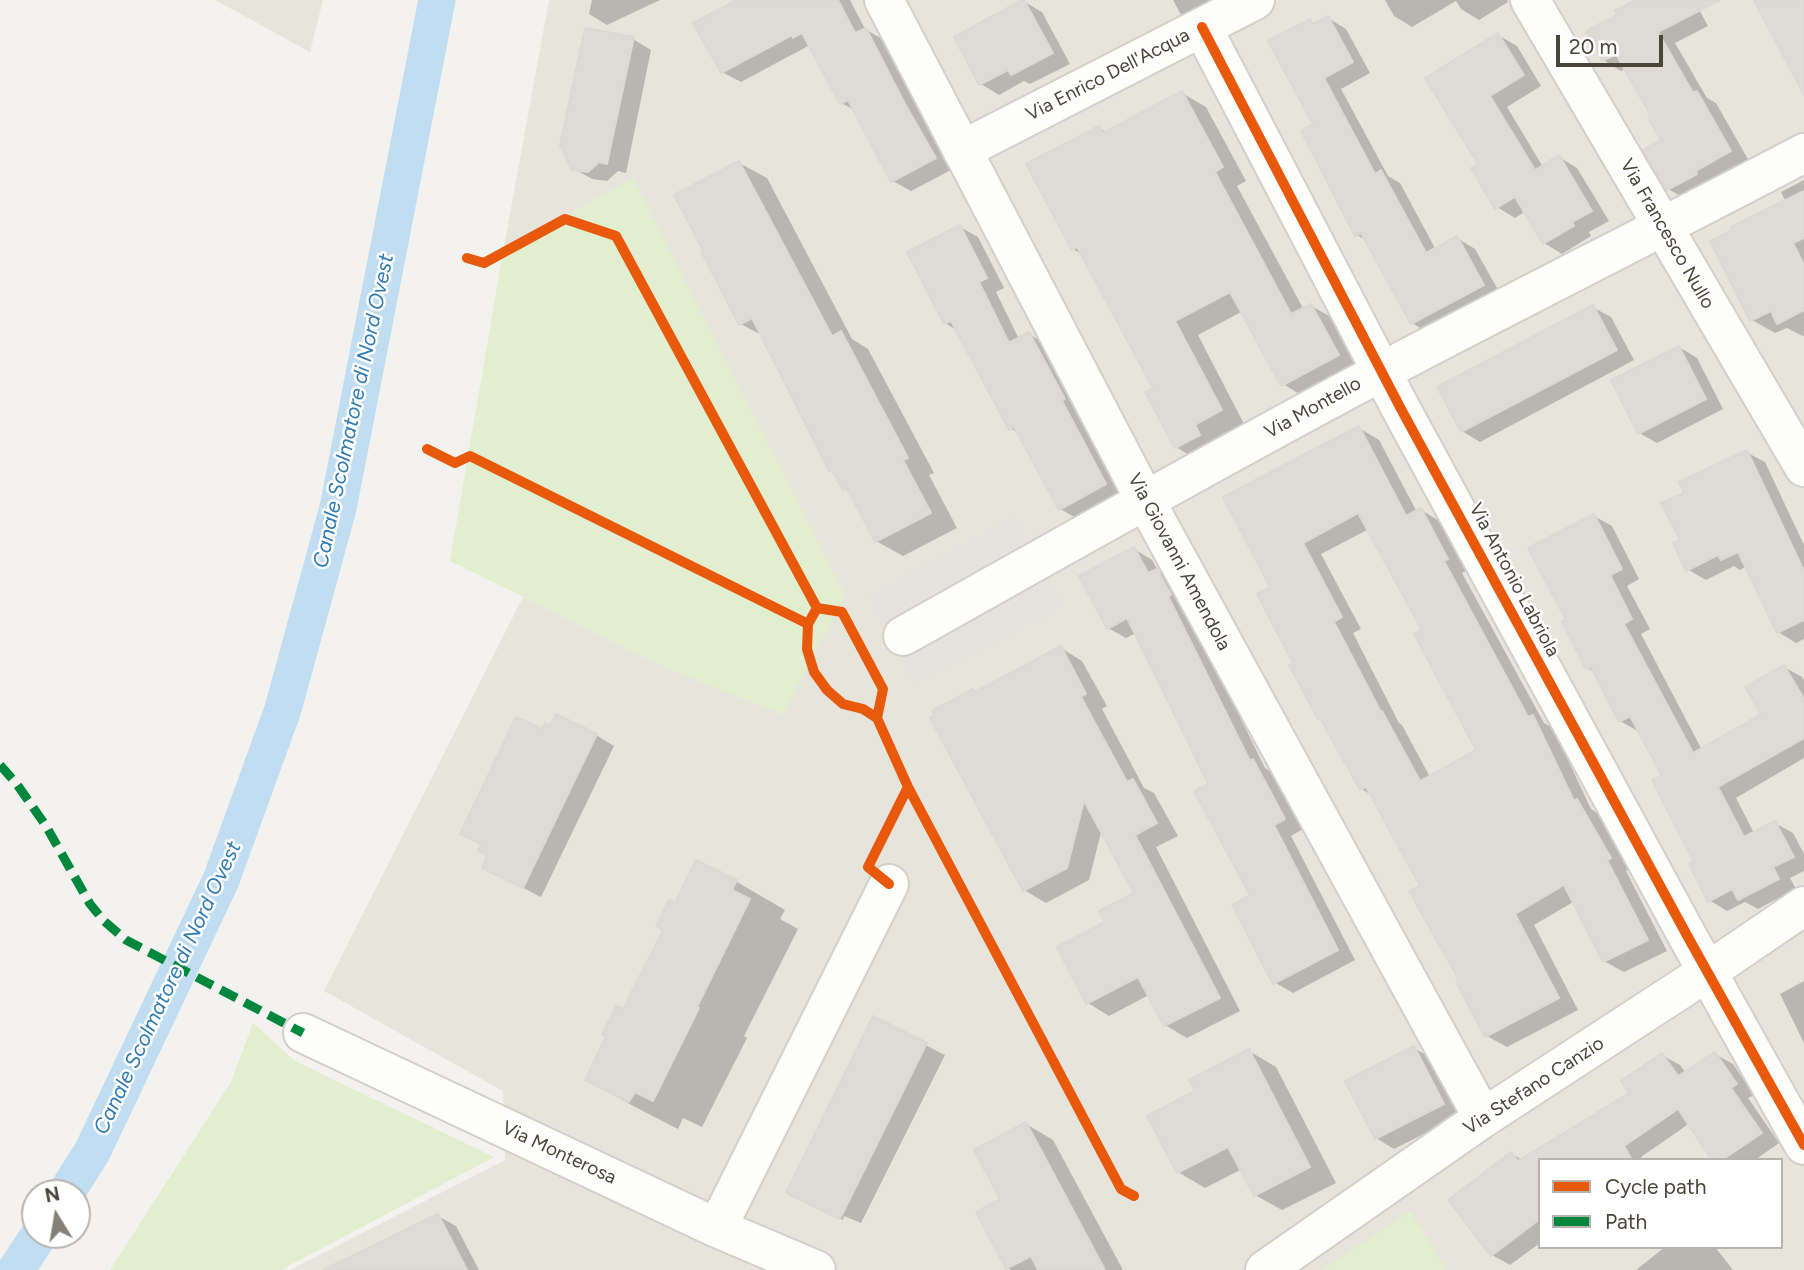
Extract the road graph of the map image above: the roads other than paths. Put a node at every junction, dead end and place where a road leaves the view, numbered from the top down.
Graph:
1 (884, 0) edge
2 (1255, 0) edge
3 (1531, 0) edge
4 (1202, 27) junction
5 (962, 150) junction
6 (1804, 153) edge
7 (1664, 227) junction
8 (1381, 372) junction
9 (1804, 467) edge
10 (1145, 500) junction
11 (903, 636) dead end
12 (889, 884) dead end
13 (1804, 905) edge
14 (1707, 972) junction
15 (303, 1033) dead end
16 (1483, 1118) junction
17 (1804, 1145) edge
18 (717, 1228) junction
19 (816, 1270) edge
20 (1265, 1270) edge

1 - 5 street, Via Giovanni Amendola
2 - 4 street, Via Enrico Dell'Acqua
3 - 7 street, Via Francesco Nullo
4 - 5 street, Via Enrico Dell'Acqua
4 - 8 street, Via Antonio Labriola
5 - 10 street, Via Giovanni Amendola
6 - 7 street, Via Montello
7 - 8 street, Via Montello
7 - 9 street, Via Francesco Nullo
8 - 10 street, Via Montello
8 - 14 street, Via Antonio Labriola
10 - 11 street, Via Montello
10 - 16 street, Via Giovanni Amendola
12 - 18 street
13 - 14 street, Via Stefano Canzio
14 - 16 street, Via Stefano Canzio
14 - 17 street, Via Antonio Labriola
15 - 18 street, Via Monterosa
16 - 20 street, Via Stefano Canzio
18 - 19 street, Via Monterosa

